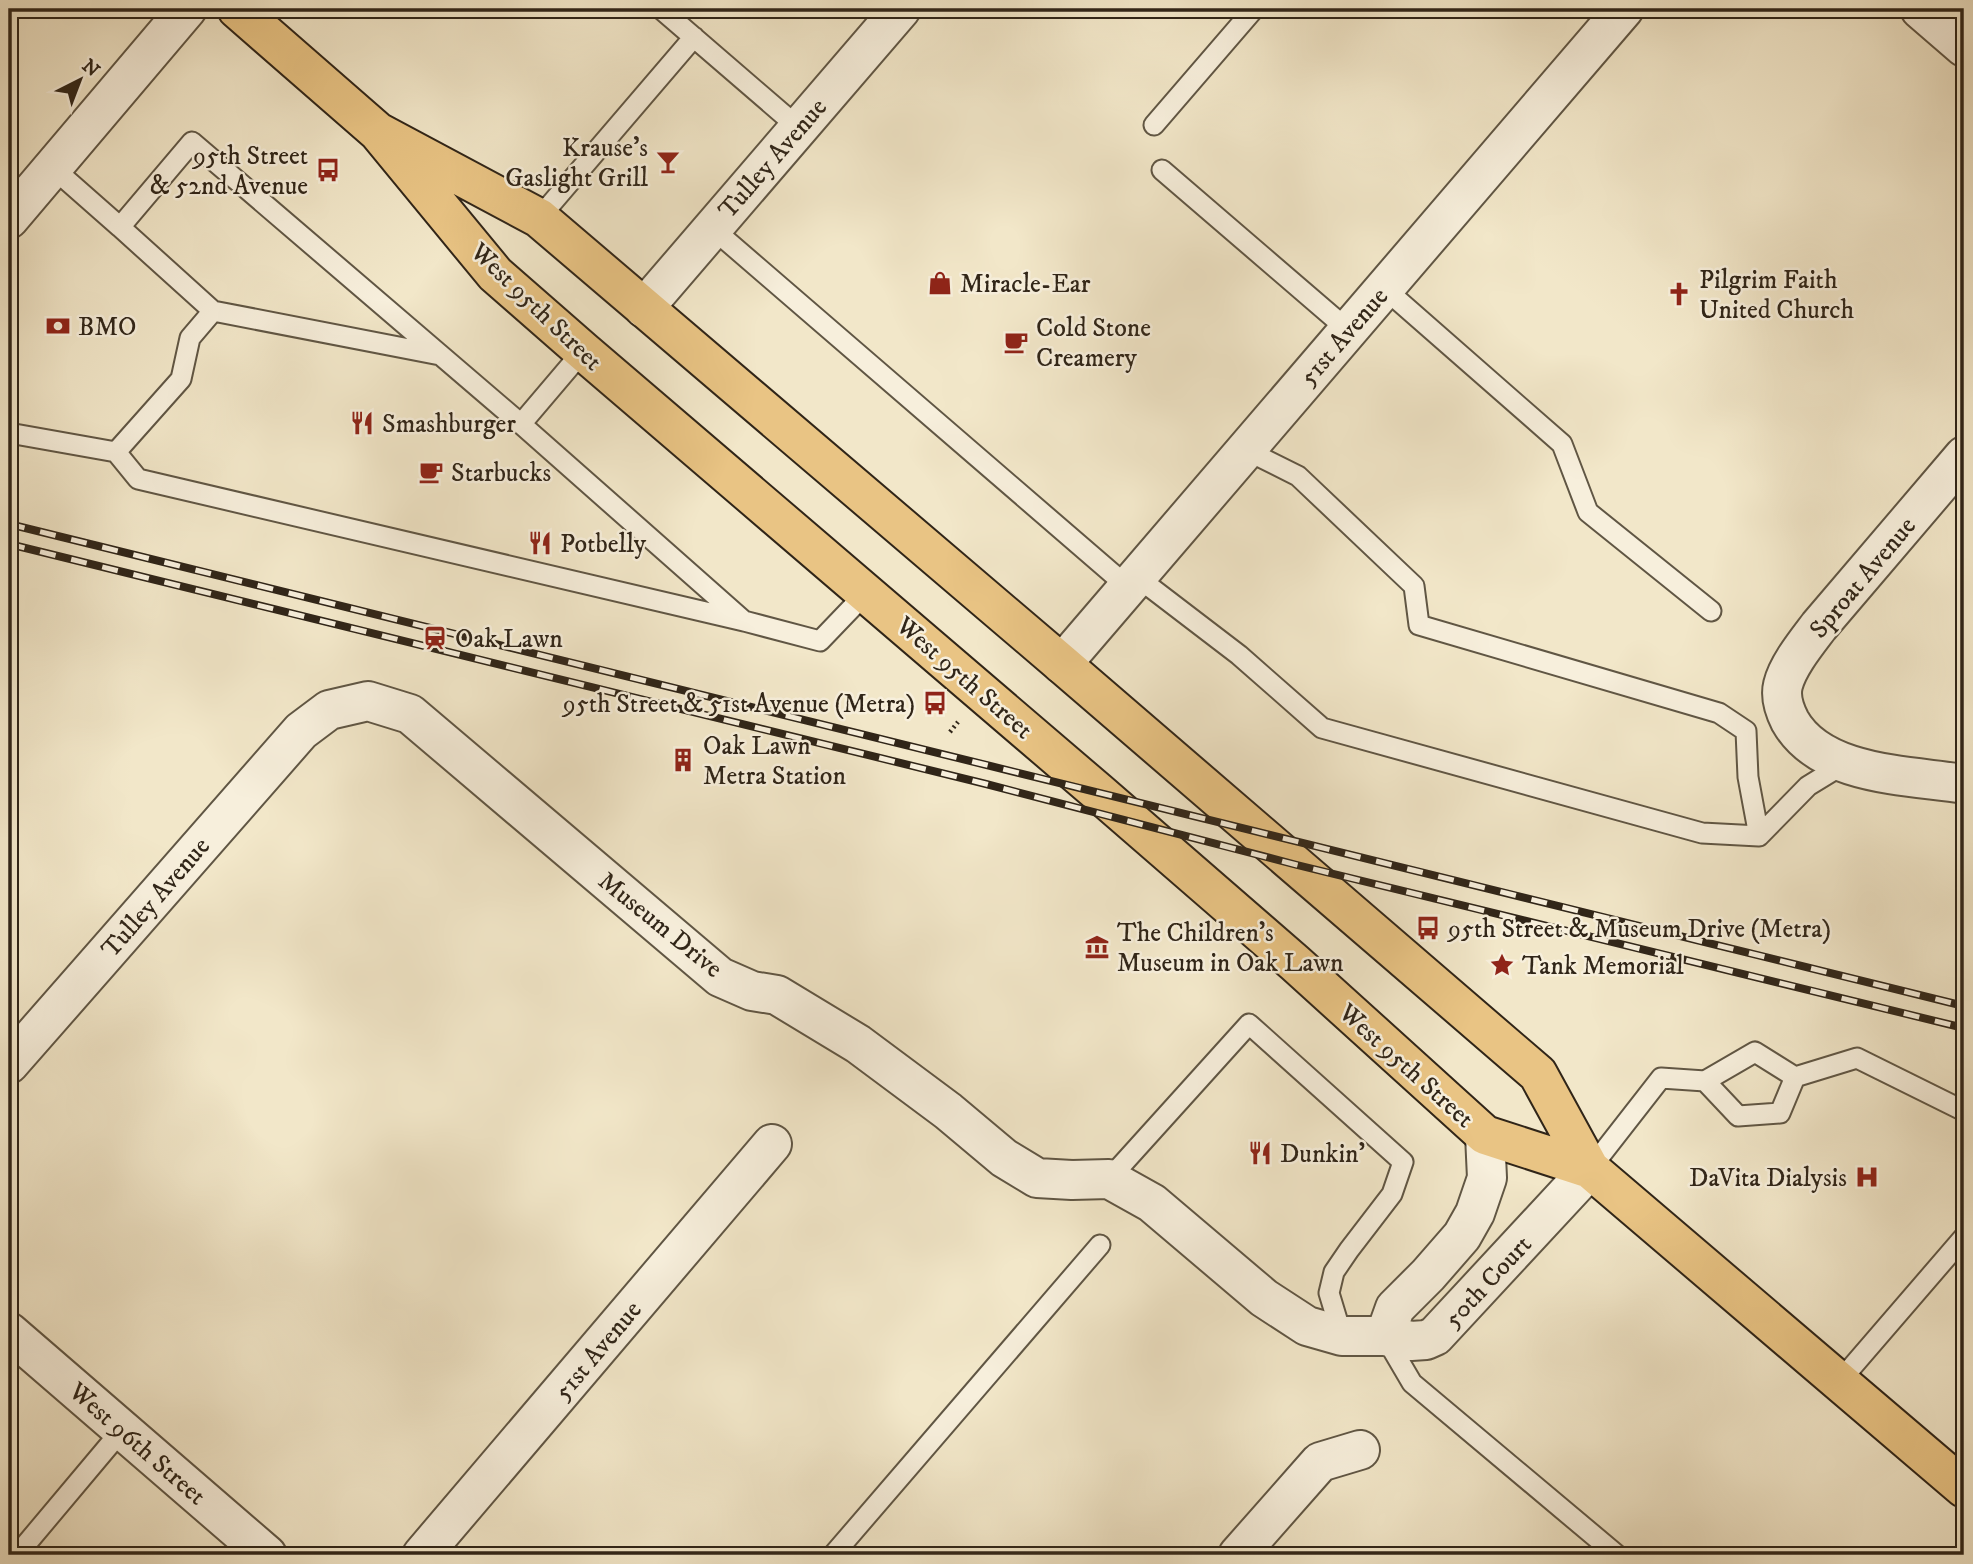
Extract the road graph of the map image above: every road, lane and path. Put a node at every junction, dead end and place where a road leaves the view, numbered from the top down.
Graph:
1 (187, 9) edge
2 (237, 9) edge
3 (661, 9) edge
4 (901, 9) edge
5 (1254, 9) edge
6 (1624, 9) edge
7 (1920, 9) edge
8 (694, 37) junction
9 (1962, 41) edge
10 (1154, 125) dead end
11 (799, 128) junction
12 (378, 132) junction
13 (53, 168) junction
14 (1162, 170) dead end
15 (15, 199) edge
16 (539, 218) junction
17 (120, 227) junction
18 (712, 228) junction
19 (1384, 288) junction
20 (644, 308) junction
21 (213, 310) junction
22 (1348, 330) junction
23 (583, 352) junction
24 (441, 356) junction
25 (521, 424) junction
26 (9, 433) edge
27 (1246, 450) junction
28 (116, 452) junction
29 (1964, 456) edge
30 (1133, 582) junction
31 (866, 593) junction
32 (1711, 611) dead end
33 (744, 621) junction
34 (1062, 664) junction
35 (958, 722) dead end
36 (301, 731) joint
37 (950, 732) dead end
38 (1844, 764) junction
39 (1964, 784) edge
40 (1759, 836) junction
41 (9, 1064) edge
42 (1795, 1077) junction
43 (1705, 1082) junction
44 (1964, 1111) edge
45 (1485, 1135) junction
46 (772, 1144) dead end
47 (1590, 1169) junction
48 (1109, 1179) junction
49 (1964, 1237) edge
50 (1100, 1245) dead end
51 (9, 1332) edge
52 (1342, 1336) junction
53 (1385, 1336) junction
54 (1839, 1382) junction
55 (122, 1430) junction
56 (1360, 1450) dead end
57 (1964, 1488) edge
58 (17, 1555) edge
59 (267, 1555) edge
60 (422, 1555) edge
61 (833, 1555) edge
62 (1238, 1555) edge
63 (1617, 1555) edge

1 - 13 street
2 - 12 main road, West 95th Street
3 - 8 lane
4 - 11 street, Tulley Avenue
5 - 10 lane
6 - 19 street, 51st Avenue
7 - 9 street
8 - 11 lane
8 - 16 lane
11 - 18 street, Tulley Avenue
12 - 16 main road, West 95th Street
12 - 23 main road, West 95th Street
13 - 15 street
13 - 17 lane
14 - 22 lane
16 - 20 main road, West 95th Street
17 - 21 lane
17 - 24 lane
18 - 20 street, Tulley Avenue
18 - 30 lane
19 - 22 street, 51st Avenue
19 - 32 lane
20 - 34 main road, West 95th Street
21 - 24 lane
21 - 28 lane
22 - 27 street, 51st Avenue
23 - 25 lane
23 - 31 main road, West 95th Street
24 - 25 lane
25 - 33 lane
26 - 28 lane
27 - 30 street, 51st Avenue
27 - 40 lane
28 - 33 lane
29 - 38 street, Sproat Avenue
30 - 34 street, 51st Avenue
30 - 40 lane
31 - 33 lane
31 - 45 main road, West 95th Street
34 - 47 main road, West 95th Street
35 - 37 path
36 - 41 street, Tulley Avenue
36 - 48 street, Museum Drive
38 - 39 street
38 - 40 lane
42 - 43 lane
42 - 43 lane
42 - 44 lane
43 - 47 lane
45 - 47 main road, West 95th Street
45 - 53 street, 50th Court
46 - 60 street, 51st Avenue
47 - 53 street, 50th Court
47 - 54 main road, West 95th Street
48 - 52 street
48 - 52 lane
49 - 54 lane
50 - 61 lane
51 - 55 street, West 96th Street
52 - 53 street
53 - 63 lane
54 - 57 main road, West 95th Street
55 - 58 lane
55 - 59 street, West 96th Street
56 - 62 street

